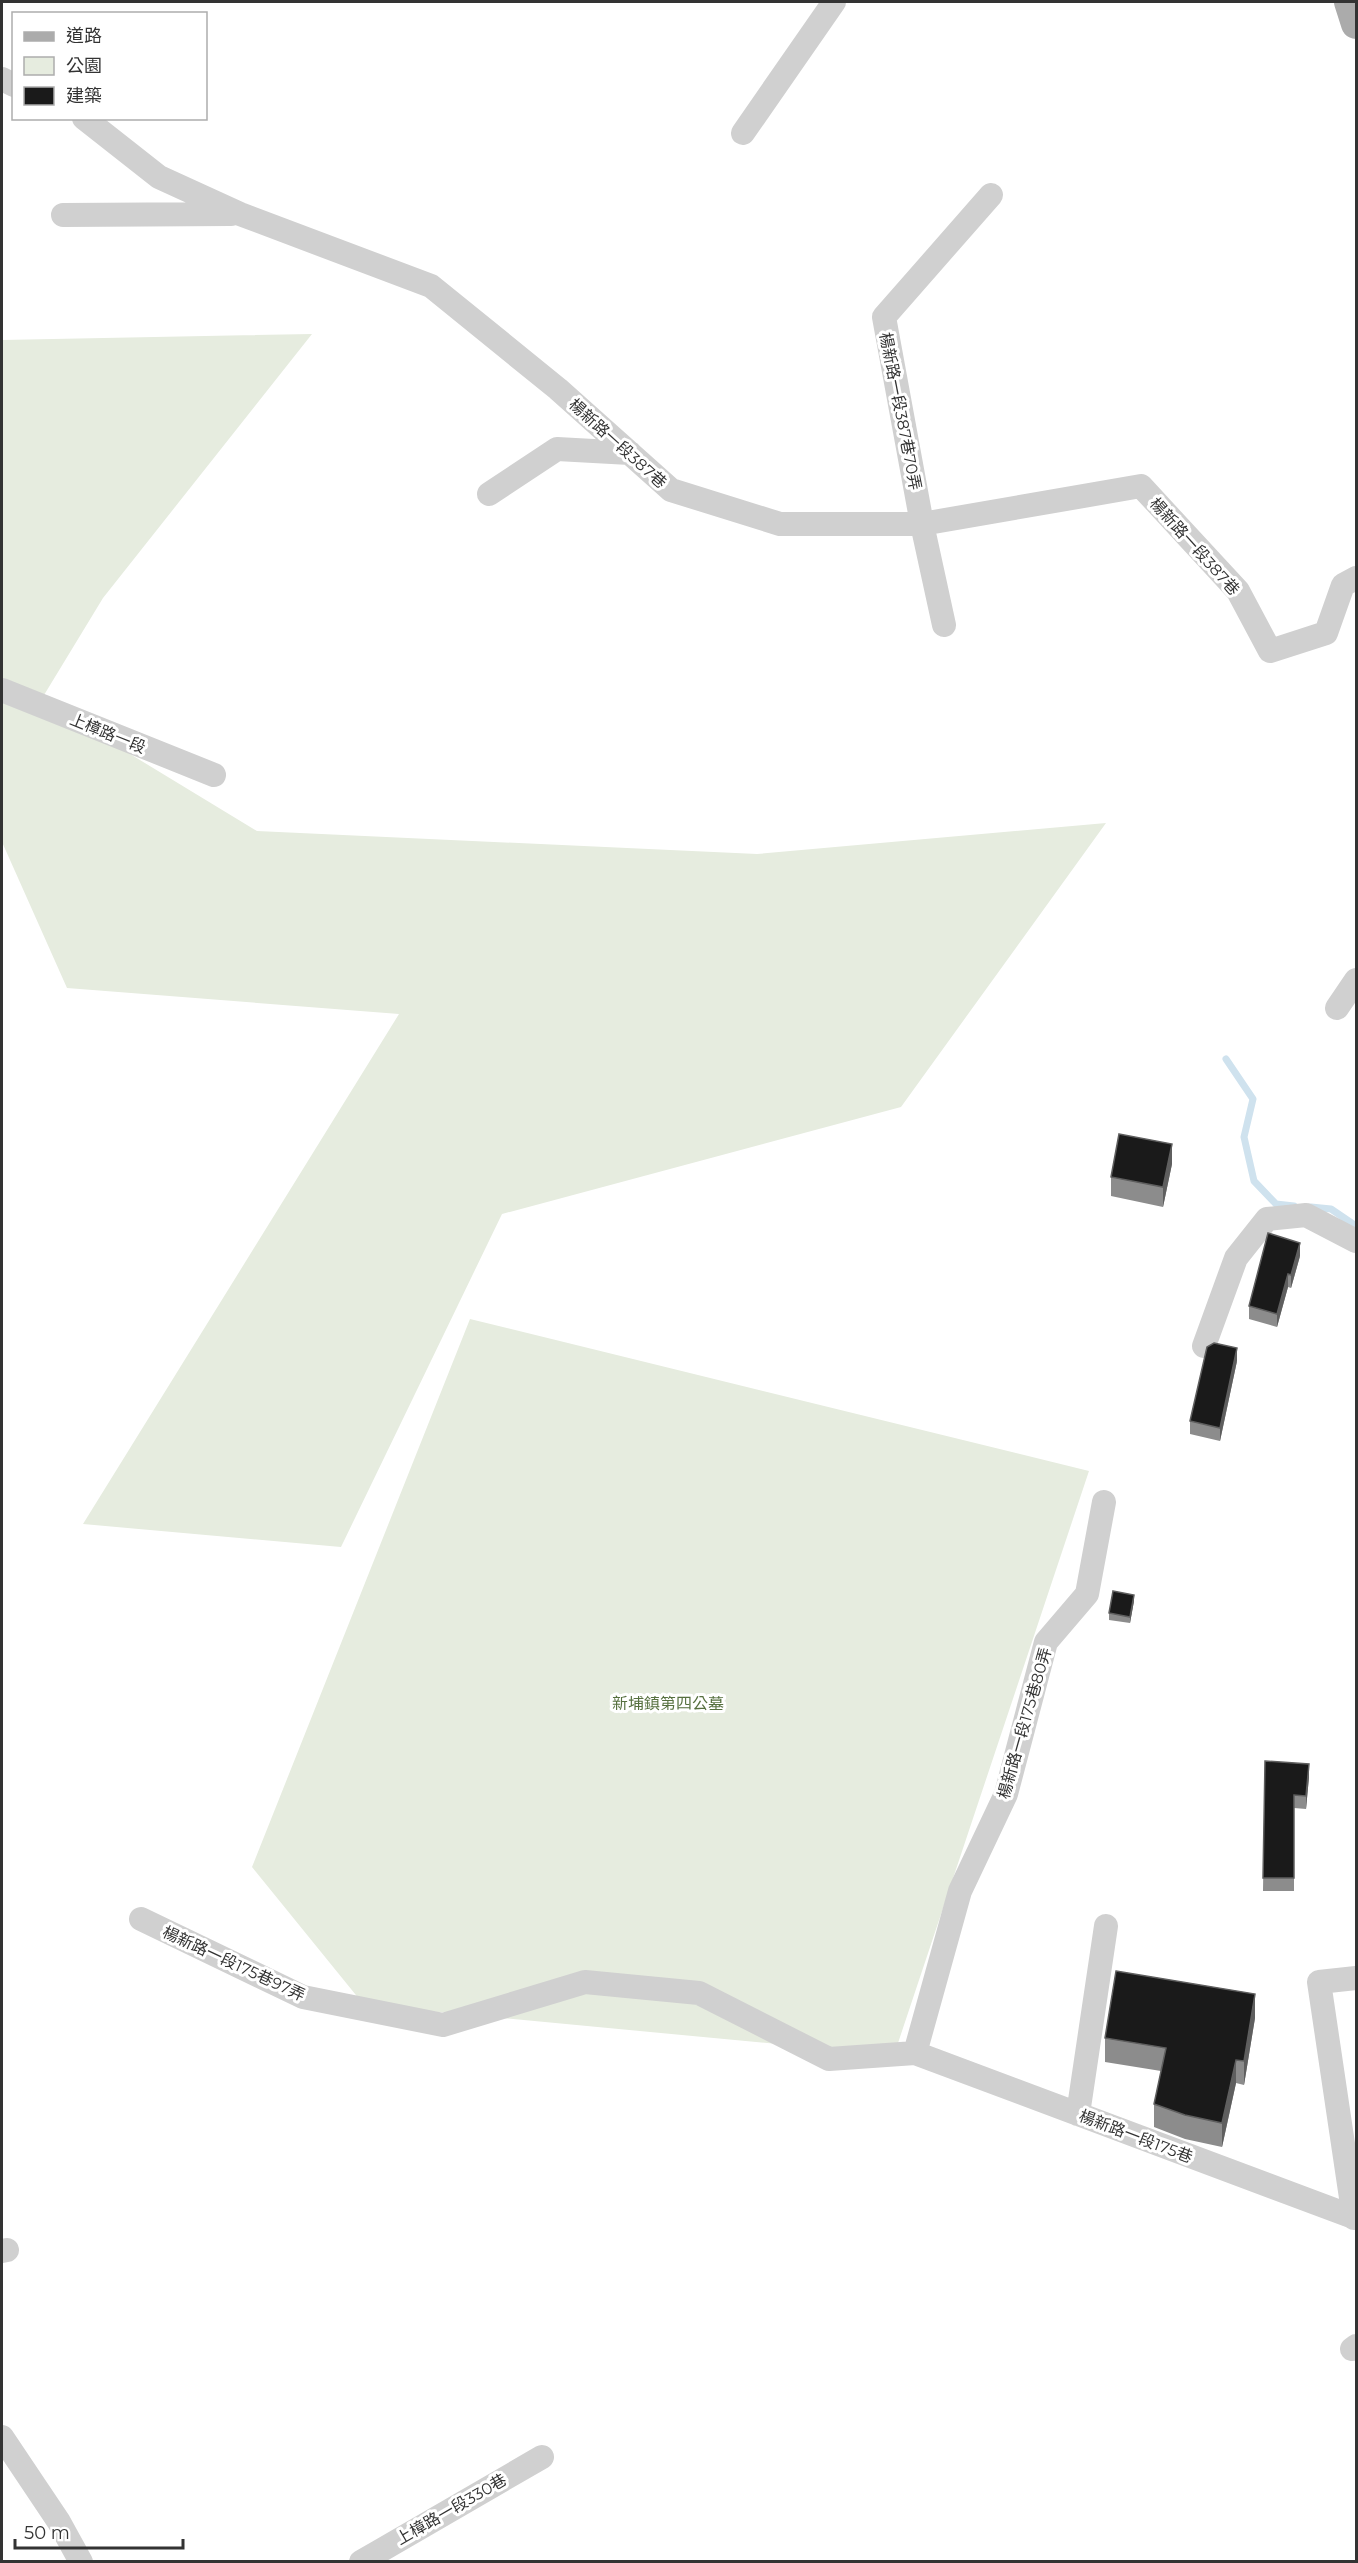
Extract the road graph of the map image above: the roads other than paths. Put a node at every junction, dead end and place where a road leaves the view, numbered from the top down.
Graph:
1 (834, 2) edge
2 (1349, 2) edge
3 (1356, 24) edge
4 (87, 120) edge
5 (743, 133) dead end
6 (991, 195) dead end
7 (240, 214) junction
8 (63, 215) dead end
9 (630, 453) junction
10 (489, 494) dead end
11 (922, 524) junction
12 (1356, 578) edge
13 (944, 625) dead end
14 (2, 690) edge
15 (214, 775) dead end
16 (1356, 980) edge
17 (1337, 1008) dead end
18 (1356, 1241) edge
19 (1204, 1346) dead end
20 (1104, 1502) dead end
21 (141, 1919) dead end
22 (1106, 1926) dead end
23 (1356, 1978) edge
24 (915, 2053) junction
25 (1078, 2114) junction
26 (1355, 2218) edge
27 (2, 2437) edge
28 (542, 2457) dead end
29 (81, 2562) edge
30 (361, 2562) edge

1 - 5 street
2 - 3 main road
4 - 7 street, 楊新路一段387巷
6 - 11 street, 楊新路一段387巷70弄
7 - 8 street
7 - 9 street, 楊新路一段387巷
9 - 10 street
9 - 11 street, 楊新路一段387巷
11 - 12 street, 楊新路一段387巷
11 - 13 street
14 - 15 street, 上樟路一段
16 - 17 street
18 - 19 street
20 - 24 street, 楊新路一段175巷80弄
21 - 24 street, 楊新路一段175巷97弄
22 - 25 street
23 - 26 street
24 - 25 street, 楊新路一段175巷
25 - 26 street, 楊新路一段175巷
27 - 29 street
28 - 30 street, 上樟路一段330巷

